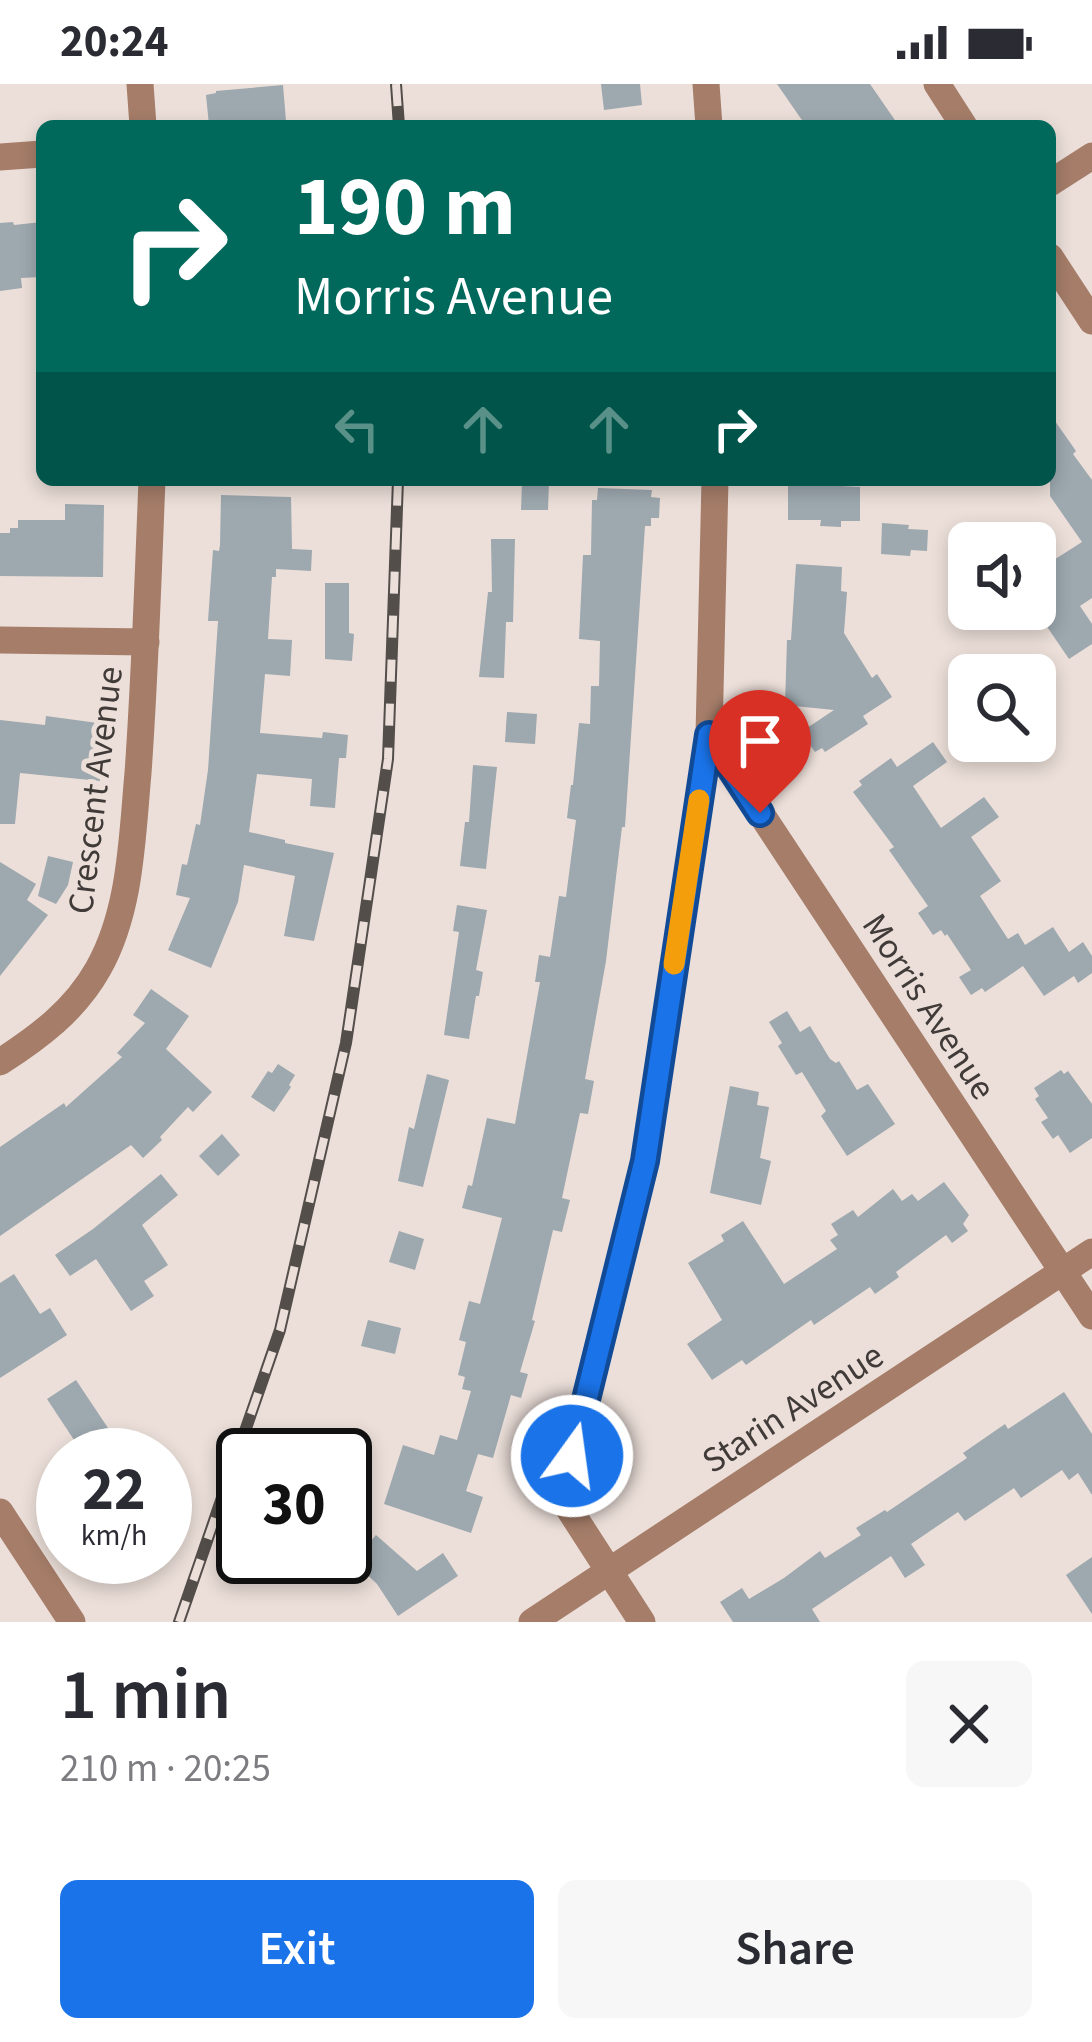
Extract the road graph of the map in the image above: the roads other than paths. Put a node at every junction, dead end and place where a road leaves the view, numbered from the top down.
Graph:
1 (140, 84) edge
2 (706, 84) edge
3 (937, 84) edge
4 (143, 120) edge
5 (709, 120) edge
6 (960, 120) edge
7 (36, 154) edge
8 (1092, 156) edge
9 (0, 157) edge
10 (1056, 179) edge
11 (1056, 266) edge
12 (1092, 321) edge
13 (152, 486) edge
14 (715, 486) edge
15 (0, 640) edge
16 (146, 642) junction
17 (709, 735) junction
18 (0, 1062) edge
19 (1092, 1252) edge
20 (1062, 1271) junction
21 (1092, 1316) edge
22 (2, 1521) edge
23 (609, 1571) junction
24 (72, 1622) edge
25 (532, 1622) edge
26 (642, 1622) edge

1 - 4 street
2 - 5 street
3 - 6 street
7 - 9 street
8 - 10 street
11 - 12 street
13 - 16 street, Crescent Avenue
14 - 17 street
15 - 16 street
16 - 18 street, Crescent Avenue
17 - 20 street, Morris Avenue
17 - 23 street
19 - 20 street, Starin Avenue
20 - 21 street, Morris Avenue
20 - 23 street, Starin Avenue
22 - 24 street
23 - 25 street, Starin Avenue
23 - 26 street

